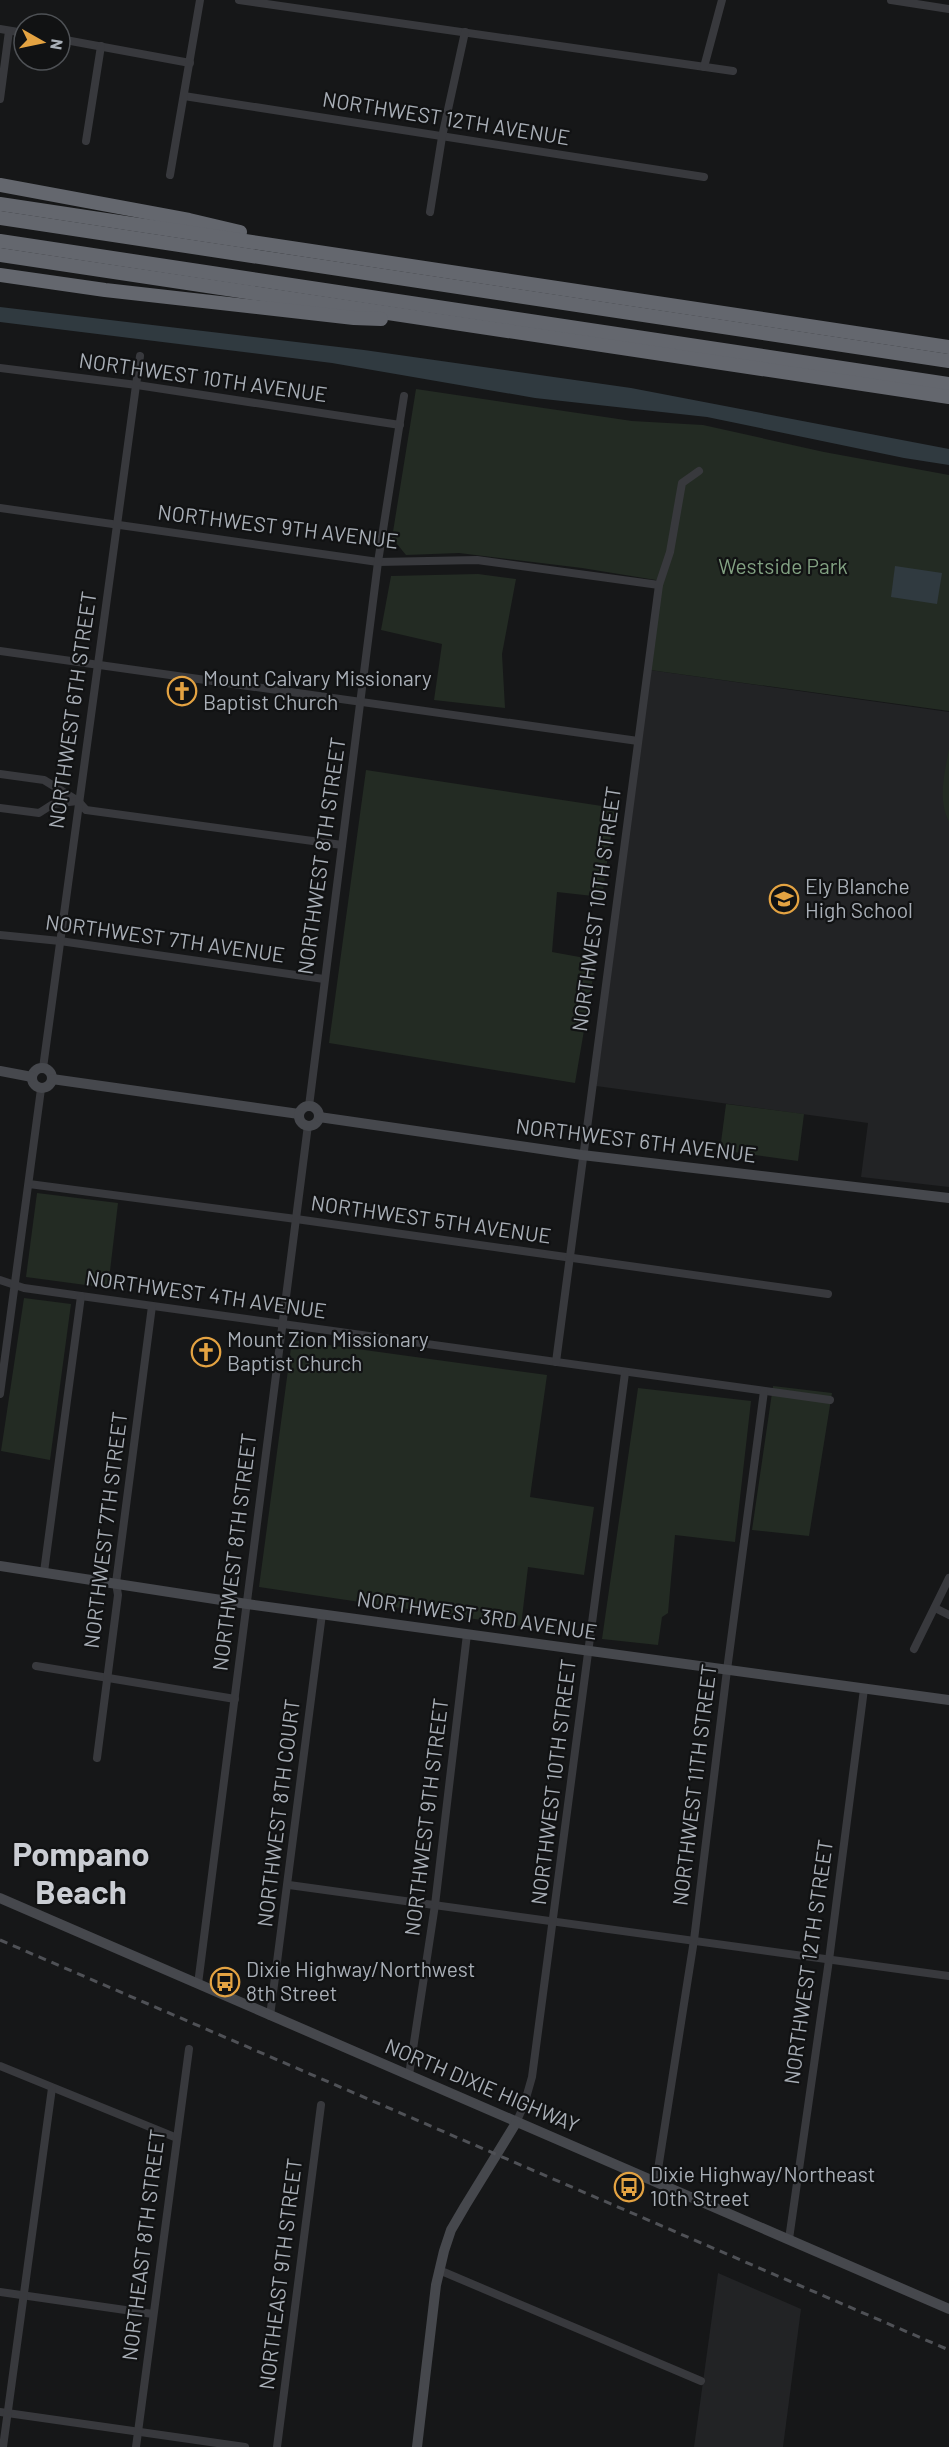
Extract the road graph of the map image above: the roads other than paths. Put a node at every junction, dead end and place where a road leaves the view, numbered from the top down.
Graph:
1 (200, 0) edge
2 (239, 0) edge
3 (722, 0) edge
4 (891, 0) edge
5 (949, 9) edge
6 (0, 30) edge
7 (9, 31) junction
8 (12, 31) edge
9 (465, 32) junction
10 (72, 41) edge
11 (101, 46) junction
12 (190, 63) junction
13 (704, 67) junction
14 (733, 71) dead end
15 (184, 96) junction
16 (0, 99) edge
17 (442, 137) junction
18 (86, 141) dead end
19 (170, 175) dead end
20 (704, 177) dead end
21 (0, 185) edge
22 (0, 204) edge
23 (430, 212) dead end
24 (0, 218) edge
25 (0, 241) edge
26 (324, 253) junction
27 (0, 255) edge
28 (0, 275) edge
29 (431, 319) junction
30 (949, 347) edge
31 (140, 356) dead end
32 (949, 361) edge
33 (0, 368) edge
34 (949, 384) edge
35 (137, 385) junction
36 (404, 396) dead end
37 (949, 397) edge
38 (400, 426) junction
39 (699, 471) dead end
40 (0, 508) edge
41 (116, 524) junction
42 (378, 562) junction
43 (658, 585) junction
44 (0, 651) edge
45 (98, 666) junction
46 (361, 701) junction
47 (638, 741) junction
48 (0, 774) edge
49 (78, 801) junction
50 (0, 808) edge
51 (342, 845) junction
52 (0, 935) edge
53 (60, 941) junction
54 (324, 979) junction
55 (44, 1068) junction
56 (0, 1071) edge
57 (32, 1077) junction
58 (52, 1079) junction
59 (41, 1089) junction
60 (309, 1106) junction
61 (300, 1114) junction
62 (319, 1117) junction
63 (308, 1125) junction
64 (582, 1155) junction
65 (29, 1184) junction
66 (949, 1198) edge
67 (296, 1219) junction
68 (570, 1257) junction
69 (0, 1280) edge
70 (15, 1285) junction
71 (828, 1294) dead end
72 (81, 1296) junction
73 (152, 1306) junction
74 (281, 1323) junction
75 (556, 1362) junction
76 (625, 1373) junction
77 (765, 1392) junction
78 (0, 1394) edge
79 (830, 1400) dead end
80 (0, 1566) edge
81 (44, 1572) junction
82 (949, 1578) edge
83 (116, 1582) junction
84 (247, 1604) junction
85 (934, 1608) junction
86 (322, 1614) junction
87 (949, 1615) edge
88 (467, 1634) junction
89 (914, 1649) dead end
90 (589, 1651) junction
91 (36, 1666) dead end
92 (727, 1670) junction
93 (106, 1676) junction
94 (864, 1689) junction
95 (235, 1699) junction
96 (949, 1700) edge
97 (97, 1758) dead end
98 (289, 1885) junction
99 (0, 1898) edge
100 (435, 1905) junction
101 (554, 1922) junction
102 (694, 1940) junction
103 (829, 1960) junction
104 (949, 1976) edge
105 (198, 1984) junction
106 (270, 2016) junction
107 (189, 2049) dead end
108 (0, 2066) edge
109 (409, 2075) junction
110 (52, 2088) junction
111 (321, 2105) dead end
112 (516, 2122) junction
113 (177, 2138) junction
114 (656, 2182) junction
115 (789, 2239) junction
116 (439, 2270) junction
117 (0, 2292) edge
118 (24, 2295) junction
119 (949, 2309) edge
120 (153, 2314) junction
121 (701, 2381) dead end
122 (4, 2413) edge
123 (138, 2431) junction
124 (230, 2446) edge
125 (3, 2447) edge
126 (136, 2447) edge
127 (245, 2447) edge
128 (277, 2447) edge
129 (417, 2447) edge

1 - 12 street
2 - 9 street
3 - 13 street
4 - 5 street
6 - 7 street
7 - 8 street
7 - 16 street
9 - 13 street
9 - 17 street
10 - 11 street
11 - 12 street
11 - 18 street
12 - 15 street
13 - 14 street
15 - 17 street, NORTHWEST 12TH AVENUE
15 - 19 street
17 - 20 street, NORTHWEST 12TH AVENUE
17 - 23 street
21 - 26 highway
22 - 26 highway
24 - 32 highway
25 - 34 highway
26 - 30 highway
27 - 29 highway
28 - 29 highway
29 - 37 highway
31 - 35 street, NORTHWEST 6TH STREET
33 - 35 street, NORTHWEST 10TH AVENUE
35 - 38 street, NORTHWEST 10TH AVENUE
35 - 41 street, NORTHWEST 6TH STREET
36 - 38 street, NORTHWEST 8TH STREET
38 - 42 street, NORTHWEST 8TH STREET
39 - 43 street, NORTHWEST 10TH STREET
40 - 41 street, NORTHWEST 9TH AVENUE
41 - 42 street, NORTHWEST 9TH AVENUE
41 - 45 street, NORTHWEST 6TH STREET
42 - 43 street, NORTHWEST 9TH AVENUE
42 - 46 street, NORTHWEST 8TH STREET
43 - 47 street, NORTHWEST 10TH STREET
44 - 45 street
45 - 46 street
45 - 49 street, NORTHWEST 6TH STREET
46 - 47 street
46 - 51 street, NORTHWEST 8TH STREET
47 - 64 street, NORTHWEST 10TH STREET
48 - 49 street
49 - 50 street
49 - 51 street
49 - 53 street, NORTHWEST 6TH STREET
51 - 54 street, NORTHWEST 8TH STREET
52 - 53 street, NORTHWEST 7TH AVENUE
53 - 54 street, NORTHWEST 7TH AVENUE
53 - 55 street, NORTHWEST 6TH STREET
54 - 60 street, NORTHWEST 8TH STREET
55 - 57 street
55 - 58 street
56 - 57 street
57 - 59 street
58 - 59 street
58 - 61 street
59 - 65 street
60 - 61 street
60 - 62 street
61 - 63 street
62 - 63 street
62 - 64 street, NORTHWEST 6TH AVENUE
63 - 67 street, NORTHWEST 8TH STREET
64 - 66 street, NORTHWEST 6TH AVENUE
64 - 68 street, NORTHWEST 10TH STREET
65 - 67 street, NORTHWEST 5TH AVENUE
65 - 70 street
67 - 68 street, NORTHWEST 5TH AVENUE
67 - 74 street, NORTHWEST 8TH STREET
68 - 71 street, NORTHWEST 5TH AVENUE
68 - 75 street, NORTHWEST 10TH STREET
69 - 70 street, NORTHWEST 4TH AVENUE
70 - 72 street, NORTHWEST 4TH AVENUE
70 - 78 street
72 - 73 street, NORTHWEST 4TH AVENUE
72 - 81 street
73 - 74 street, NORTHWEST 4TH AVENUE
73 - 83 street, NORTHWEST 7TH STREET
74 - 75 street, NORTHWEST 4TH AVENUE
74 - 84 street, NORTHWEST 8TH STREET
75 - 76 street, NORTHWEST 4TH AVENUE
76 - 77 street, NORTHWEST 4TH AVENUE
76 - 90 street, NORTHWEST 10TH STREET
77 - 79 street, NORTHWEST 4TH AVENUE
77 - 92 street, NORTHWEST 11TH STREET
80 - 81 street, NORTHWEST 3RD AVENUE
81 - 83 street, NORTHWEST 3RD AVENUE
82 - 85 street
83 - 84 street, NORTHWEST 3RD AVENUE
83 - 93 street, NORTHWEST 7TH STREET
84 - 86 street, NORTHWEST 3RD AVENUE
84 - 95 street, NORTHWEST 8TH STREET
85 - 87 street
85 - 89 street
86 - 88 street, NORTHWEST 3RD AVENUE
86 - 98 street, NORTHWEST 8TH COURT
88 - 90 street, NORTHWEST 3RD AVENUE
88 - 100 street, NORTHWEST 9TH STREET
90 - 92 street, NORTHWEST 3RD AVENUE
90 - 101 street, NORTHWEST 10TH STREET
91 - 93 street
92 - 94 street, NORTHWEST 3RD AVENUE
92 - 102 street, NORTHWEST 11TH STREET
93 - 95 street
93 - 97 street, NORTHWEST 7TH STREET
94 - 96 street, NORTHWEST 3RD AVENUE
94 - 103 street, NORTHWEST 12TH STREET
95 - 105 street, NORTHWEST 8TH STREET
98 - 100 street
98 - 106 street, NORTHWEST 8TH COURT
99 - 105 street, NORTH DIXIE HIGHWAY
100 - 101 street
100 - 109 street, NORTHWEST 9TH STREET
101 - 102 street
101 - 112 street, NORTHWEST 10TH STREET
102 - 103 street
102 - 114 street, NORTHWEST 11TH STREET
103 - 104 street
103 - 115 street, NORTHWEST 12TH STREET
105 - 106 street, NORTH DIXIE HIGHWAY
106 - 109 street, NORTH DIXIE HIGHWAY
107 - 113 street, NORTHEAST 8TH STREET
108 - 110 street
109 - 112 street, NORTH DIXIE HIGHWAY
110 - 113 street
110 - 118 street
111 - 128 street, NORTHEAST 9TH STREET
112 - 114 street, NORTH DIXIE HIGHWAY
112 - 116 street
113 - 120 street, NORTHEAST 8TH STREET
114 - 115 street, NORTH DIXIE HIGHWAY
115 - 119 street, NORTH DIXIE HIGHWAY
116 - 121 street
116 - 129 street
117 - 118 street
118 - 120 street
118 - 122 street
120 - 123 street, NORTHEAST 8TH STREET
122 - 123 street
122 - 125 street
123 - 124 street
123 - 126 street, NORTHEAST 8TH STREET
124 - 127 street

